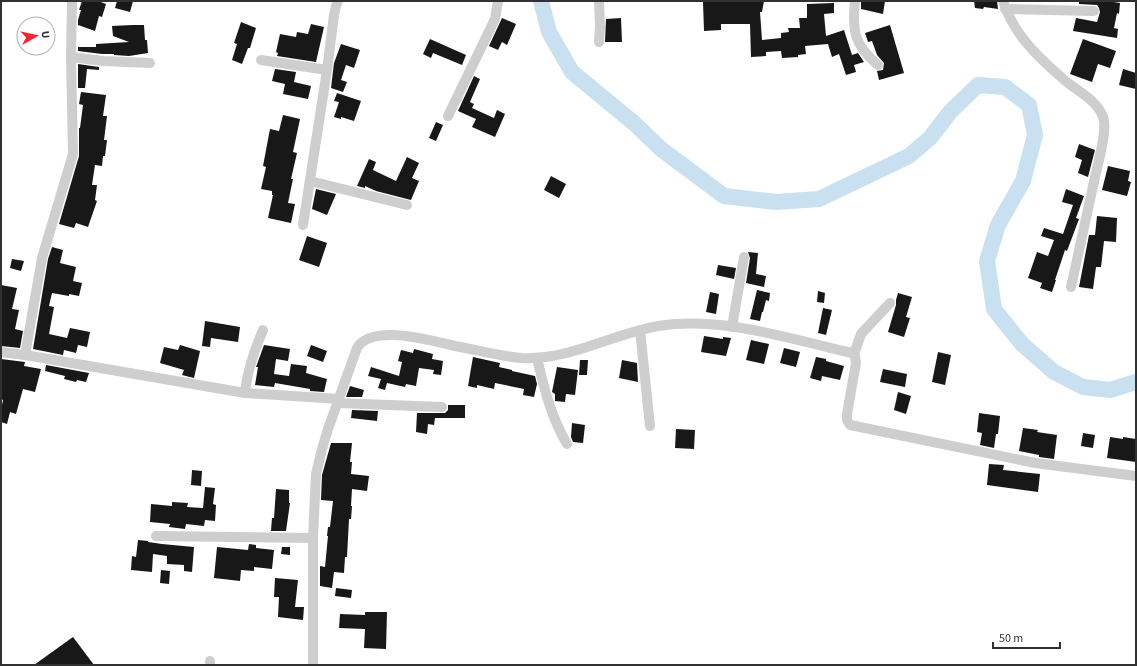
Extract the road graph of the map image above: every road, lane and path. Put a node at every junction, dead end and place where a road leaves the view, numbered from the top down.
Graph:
1 (72, 1) edge
2 (338, 1) edge
3 (498, 1) edge
4 (599, 1) edge
5 (855, 1) edge
6 (1004, 5) edge
7 (1094, 11) dead end
8 (599, 42) dead end
9 (71, 57) junction
10 (261, 60) dead end
11 (150, 63) dead end
12 (878, 65) dead end
13 (327, 70) junction
14 (448, 116) dead end
15 (310, 181) junction
16 (407, 205) dead end
17 (303, 225) dead end
18 (744, 257) dead end
19 (1071, 287) dead end
20 (890, 303) dead end
21 (732, 327) junction
22 (263, 330) dead end
23 (640, 330) junction
24 (1, 352) edge
25 (854, 354) junction
26 (25, 355) junction
27 (537, 358) junction
28 (245, 393) junction
29 (338, 401) junction
30 (442, 407) dead end
31 (650, 426) dead end
32 (567, 444) dead end
33 (1136, 476) edge
34 (156, 536) dead end
35 (313, 538) junction
36 (313, 665) edge

1 - 9 street
2 - 13 street
3 - 14 street
4 - 8 street
5 - 12 street
6 - 7 street
6 - 19 street
9 - 11 street
9 - 26 street
10 - 13 street
13 - 15 street
15 - 16 street
15 - 17 street
18 - 21 street
20 - 25 street
21 - 23 street
21 - 25 street
22 - 28 street
23 - 27 street
23 - 31 street
24 - 26 street
25 - 33 street
26 - 28 street
27 - 29 street
27 - 32 street
28 - 29 street
29 - 30 street
29 - 35 street
34 - 35 street
35 - 36 street

